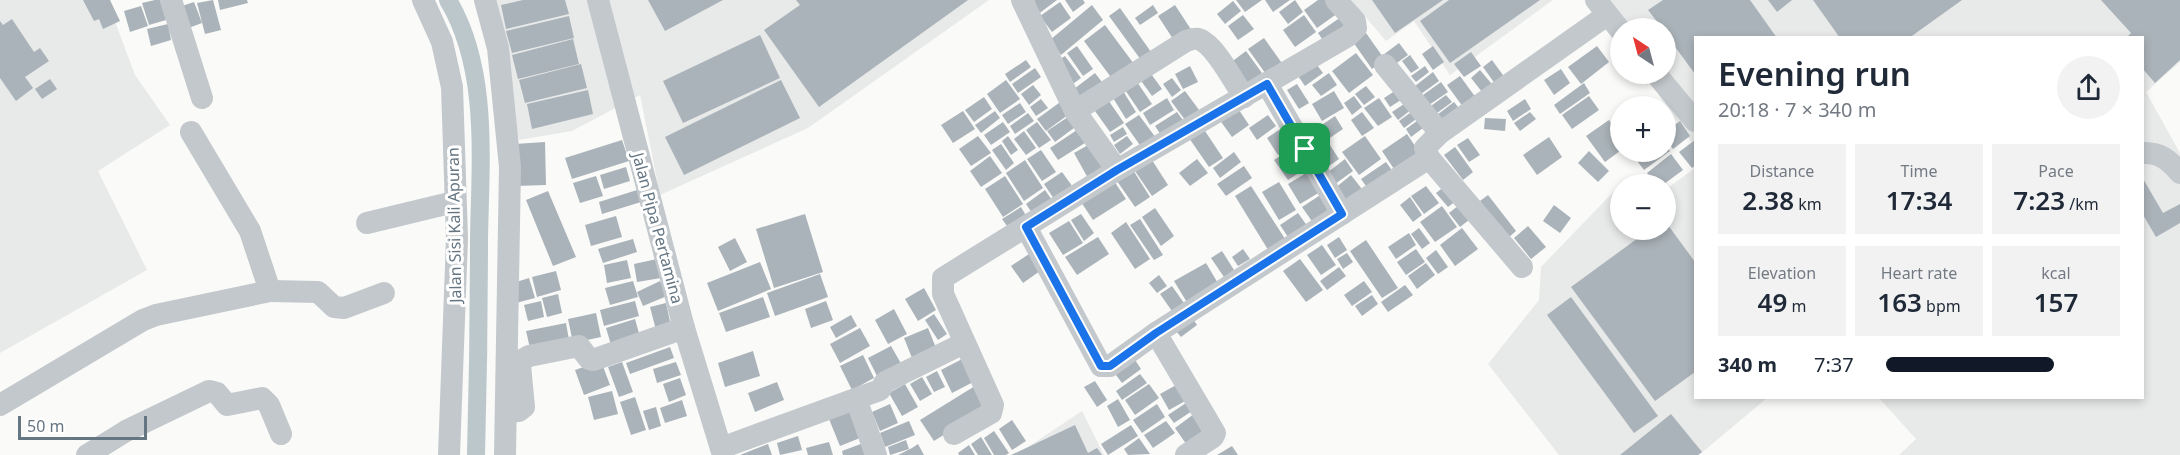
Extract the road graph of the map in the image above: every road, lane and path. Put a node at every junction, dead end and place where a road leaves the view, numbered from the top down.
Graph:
1 (171, 0) edge
2 (423, 0) edge
3 (485, 0) edge
4 (598, 0) edge
5 (1022, 0) edge
6 (1336, 0) edge
7 (1608, 15) edge
8 (1385, 65) dead end
9 (1267, 84) junction
10 (1664, 84) edge
11 (1244, 97) junction
12 (202, 98) dead end
13 (1075, 111) junction
14 (1694, 120) edge
15 (191, 132) dead end
16 (1440, 133) junction
17 (2144, 153) edge
18 (1429, 158) junction
19 (1117, 170) junction
20 (2180, 173) edge
21 (454, 202) junction
22 (1342, 214) junction
23 (367, 223) dead end
24 (1026, 227) junction
25 (1522, 267) dead end
26 (270, 291) junction
27 (384, 293) dead end
28 (684, 328) junction
29 (1156, 333) junction
30 (964, 343) junction
31 (856, 399) junction
32 (0, 405) edge
33 (506, 412) junction
34 (281, 434) dead end
35 (954, 434) dead end
36 (722, 451) edge
37 (87, 455) edge
38 (449, 455) edge
39 (505, 455) edge
40 (876, 455) edge
41 (1186, 455) edge

1 - 12 street
2 - 21 street, Jalan Sisi Kali Apuran
3 - 33 street
4 - 28 street, Jalan Pipa Pertamina
5 - 13 street
6 - 9 street
7 - 16 street
8 - 16 street
9 - 11 street
9 - 22 street
10 - 14 street
11 - 13 street
11 - 19 street
13 - 19 street
15 - 26 street
16 - 18 street
17 - 20 street
18 - 22 street
18 - 25 street
19 - 24 street
21 - 23 street
21 - 38 street, Jalan Sisi Kali Apuran
22 - 29 street
24 - 29 street
24 - 30 street
26 - 27 street
26 - 32 street
28 - 33 street
28 - 36 street, Jalan Pipa Pertamina
29 - 41 street
30 - 31 street
30 - 35 street
31 - 36 street
31 - 40 street
33 - 39 street
34 - 37 street

